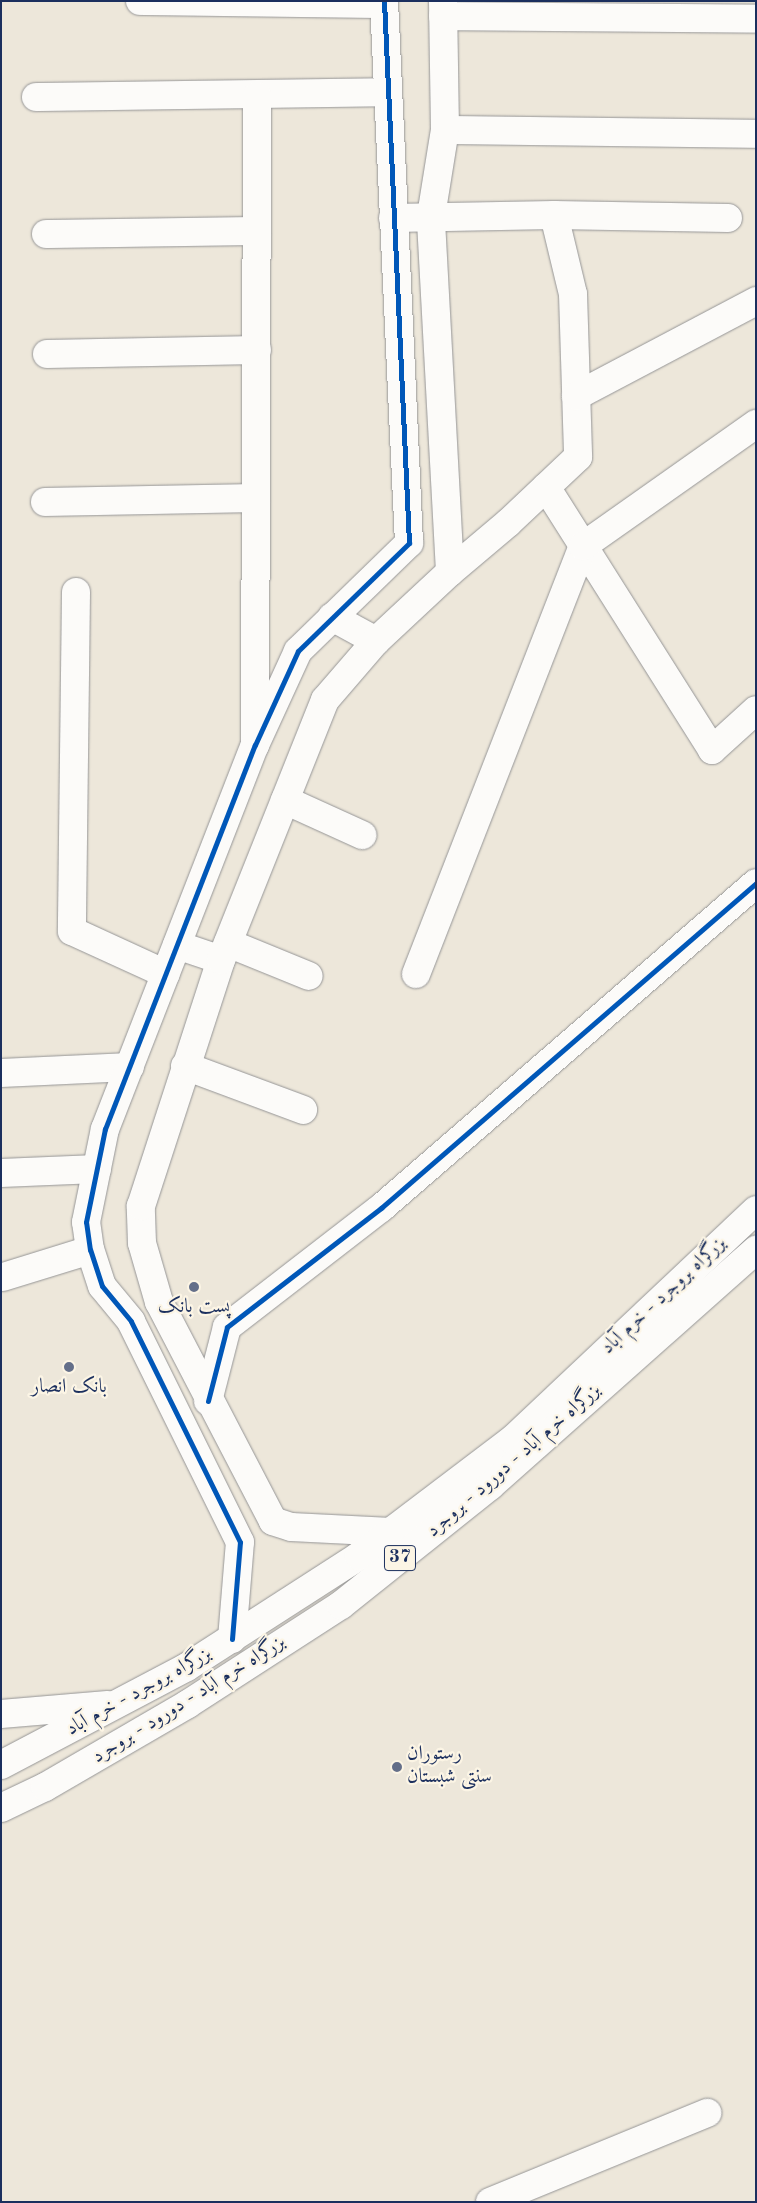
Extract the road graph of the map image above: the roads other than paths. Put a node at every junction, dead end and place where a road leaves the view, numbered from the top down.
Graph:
1 (140, 1) edge
2 (384, 3) edge
3 (443, 9) edge
4 (756, 19) edge
5 (387, 92) junction
6 (257, 96) junction
7 (36, 97) dead end
8 (445, 130) junction
9 (755, 134) edge
10 (554, 215) junction
11 (431, 216) junction
12 (393, 218) junction
13 (728, 218) dead end
14 (257, 231) junction
15 (46, 234) dead end
16 (756, 301) edge
17 (256, 350) junction
18 (47, 354) dead end
19 (576, 396) junction
20 (756, 424) edge
21 (546, 488) junction
22 (256, 498) junction
23 (46, 502) dead end
24 (583, 546) junction
25 (450, 572) junction
26 (76, 592) dead end
27 (332, 617) junction
28 (376, 641) junction
29 (756, 710) edge
30 (254, 745) junction
31 (285, 800) junction
32 (362, 834) dead end
33 (756, 883) edge
34 (177, 945) junction
35 (224, 951) junction
36 (166, 974) junction
37 (416, 974) dead end
38 (309, 976) dead end
39 (185, 1066) junction
40 (130, 1067) junction
41 (1, 1073) edge
42 (303, 1110) dead end
43 (97, 1169) junction
44 (1, 1172) edge
45 (756, 1210) edge
46 (90, 1250) junction
47 (756, 1250) edge
48 (3, 1276) dead end
49 (208, 1401) junction
50 (391, 1532) junction
51 (232, 1639) junction
52 (119, 1704) junction
53 (1, 1714) edge
54 (1, 1765) edge
55 (45, 1787) junction
56 (1, 1808) edge
57 (1, 1812) edge
58 (707, 2113) dead end
59 (490, 2202) edge

1 - 2 main road
2 - 5 main road
3 - 4 main road
3 - 8 main road
5 - 6 main road
5 - 12 main road
6 - 7 main road
6 - 14 main road
8 - 9 main road
8 - 11 main road
10 - 11 main road
10 - 13 main road
10 - 19 main road
11 - 12 main road
11 - 25 main road
12 - 27 main road
14 - 15 main road
14 - 17 main road
16 - 19 main road
17 - 18 main road
17 - 22 main road
19 - 21 main road
20 - 24 main road
21 - 24 main road
21 - 25 main road
22 - 23 main road
22 - 30 main road
24 - 29 main road
24 - 37 main road
25 - 28 main road
26 - 36 main road
27 - 28 main road
27 - 30 main road
28 - 31 main road
30 - 34 main road
31 - 32 main road
31 - 35 main road
33 - 49 main road
34 - 35 main road
34 - 36 main road
35 - 38 main road
35 - 39 main road
36 - 40 main road
39 - 42 main road
39 - 49 main road
40 - 41 main road
40 - 43 main road
43 - 44 main road
43 - 46 main road
45 - 50 main road, بزرگراه بروجرد - خرم آباد / 37
46 - 48 main road
46 - 51 main road
47 - 55 main road, بزرگراه خرم آباد - دورود - بروجرد / 37
49 - 50 main road
50 - 51 main road, بزرگراه بروجرد - خرم آباد / 37
51 - 52 main road, بزرگراه بروجرد - خرم آباد / 37
52 - 53 main road
52 - 54 main road, بزرگراه بروجرد - خرم آباد / 37
55 - 56 main road, بزرگراه خرم آباد - دورود - بروجرد / 37
55 - 57 main road, 37
58 - 59 main road

